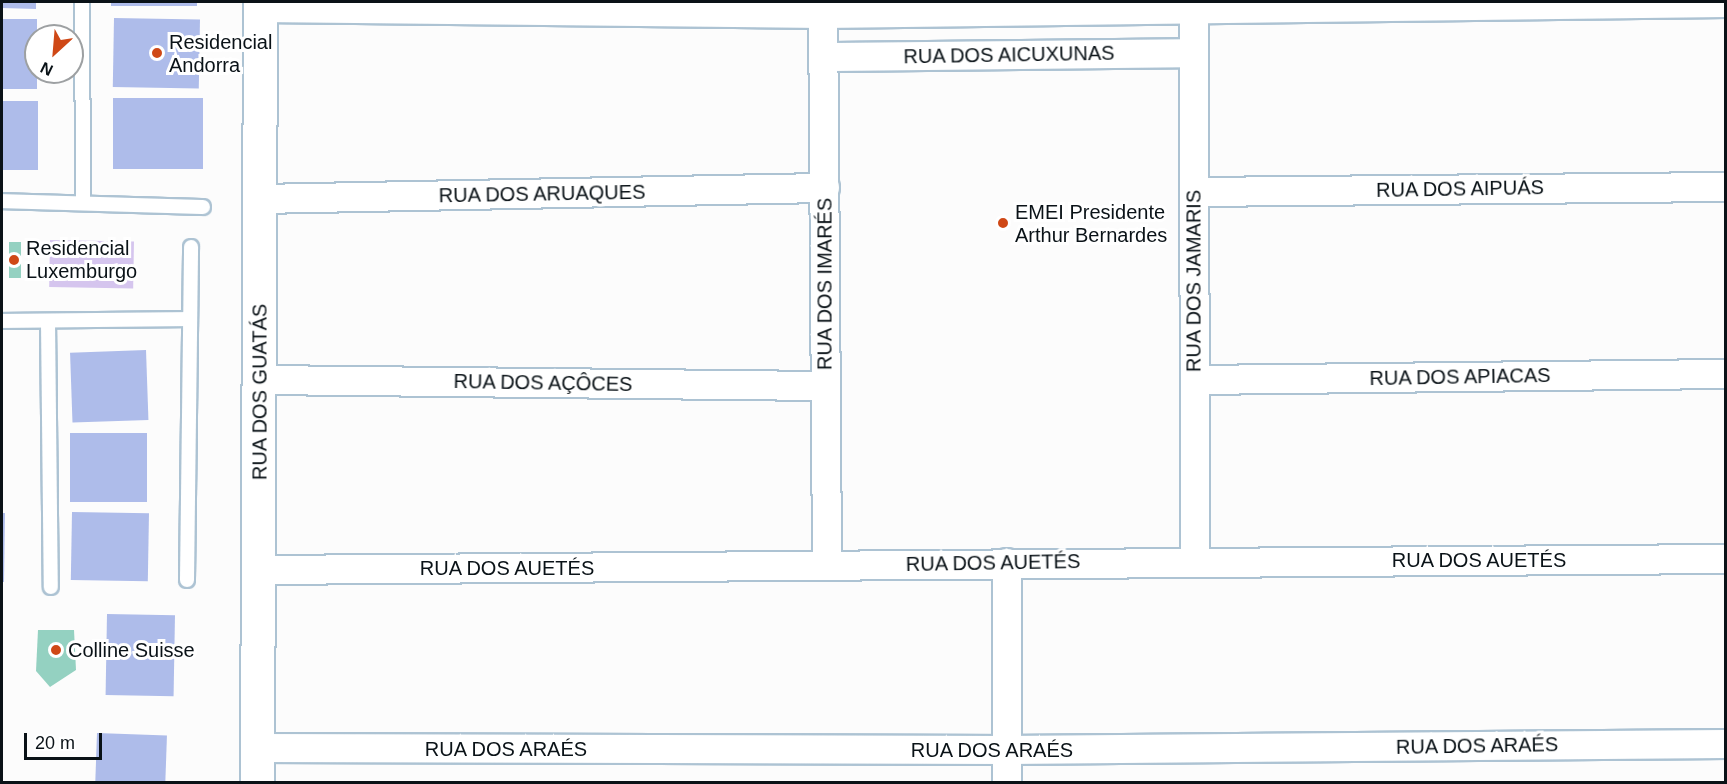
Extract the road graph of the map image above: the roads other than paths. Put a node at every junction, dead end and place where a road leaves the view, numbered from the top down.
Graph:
1 (82, 2) edge
2 (1725, 3) edge
3 (260, 5) edge
4 (1194, 6) edge
5 (823, 8) edge
6 (1194, 53) junction
7 (824, 57) junction
8 (1725, 187) edge
9 (825, 188) junction
10 (1194, 192) junction
11 (260, 199) junction
12 (2, 201) edge
13 (83, 203) junction
14 (203, 207) dead end
15 (191, 247) dead end
16 (188, 319) junction
17 (2, 321) edge
18 (48, 321) junction
19 (1725, 374) edge
20 (261, 380) junction
21 (1195, 380) junction
22 (826, 386) junction
23 (1725, 559) edge
24 (1195, 561) junction
25 (1007, 563) junction
26 (827, 566) junction
27 (261, 570) junction
28 (187, 580) dead end
29 (51, 587) dead end
30 (1725, 744) edge
31 (258, 748) junction
32 (1008, 750) junction
33 (257, 783) edge
34 (1007, 783) edge

1 - 13 lane
2 - 4 street
3 - 5 street
3 - 11 street, RUA DOS GUATÁS
4 - 5 street
4 - 6 street, RUA DOS JAMARIS
5 - 7 street, RUA DOS IMARÉS
6 - 7 street, RUA DOS AICUXUNAS
6 - 10 street, RUA DOS JAMARIS
7 - 9 street, RUA DOS IMARÉS
8 - 10 street, RUA DOS AIPUÁS
9 - 11 street, RUA DOS ARUAQUES
9 - 22 street, RUA DOS IMARÉS
10 - 21 street, RUA DOS JAMARIS
11 - 20 street, RUA DOS GUATÁS
12 - 13 lane
13 - 14 lane
15 - 16 lane
16 - 18 lane
16 - 28 lane
17 - 18 lane
18 - 29 lane
19 - 21 street, RUA DOS APIACAS
20 - 22 street, RUA DOS AÇÔCES
20 - 27 street, RUA DOS GUATÁS
21 - 24 street, RUA DOS JAMARIS
22 - 26 street, RUA DOS IMARÉS
23 - 24 street, RUA DOS AUETÉS
24 - 25 street, RUA DOS AUETÉS
25 - 26 street, RUA DOS AUETÉS
25 - 32 street
26 - 27 street, RUA DOS AUETÉS
27 - 31 street, RUA DOS GUATÁS
30 - 32 street, RUA DOS ARAÉS
31 - 32 street, RUA DOS ARAÉS
31 - 33 street, RUA DOS GUATÁS
32 - 34 street

